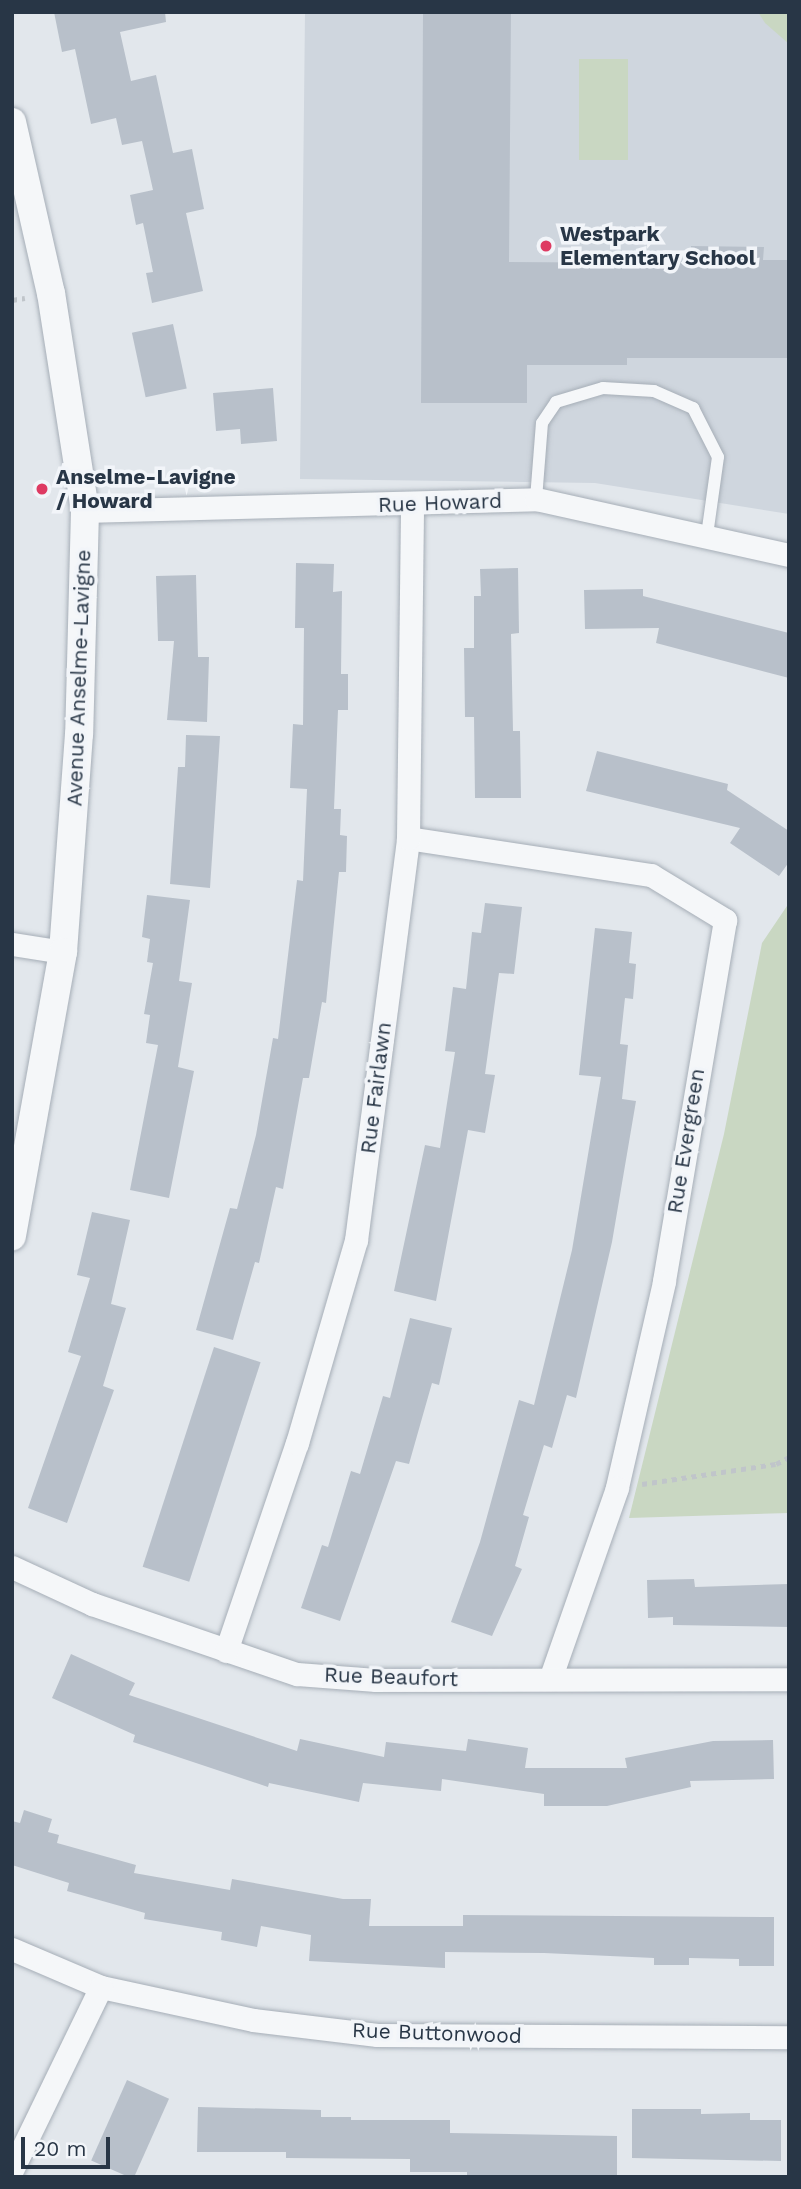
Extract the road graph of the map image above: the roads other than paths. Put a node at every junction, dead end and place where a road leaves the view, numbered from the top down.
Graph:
1 (12, 122) edge
2 (536, 499) junction
3 (412, 505) junction
4 (85, 511) junction
5 (707, 535) junction
6 (789, 555) edge
7 (408, 838) junction
8 (12, 944) edge
9 (63, 952) junction
10 (12, 1236) edge
11 (12, 1567) edge
12 (226, 1651) junction
13 (550, 1679) junction
14 (789, 1679) edge
15 (12, 1949) edge
16 (101, 1987) junction
17 (789, 2036) edge
18 (12, 2169) edge

1 - 4 street, Avenue Anselme-Lavigne
2 - 3 street, Rue Howard
2 - 5 street, Rue Howard
2 - 5 lane
3 - 4 street, Rue Howard
3 - 7 street, Rue Fairlawn
4 - 9 street, Avenue Anselme-Lavigne
5 - 6 street, Rue Howard
7 - 12 street, Rue Fairlawn
7 - 13 street, Rue Evergreen
8 - 9 street
9 - 10 street, Avenue Anselme-Lavigne
11 - 12 street, Rue Beaufort
12 - 13 street, Rue Beaufort
13 - 14 street, Rue Beaufort
15 - 16 street, Rue Buttonwood
16 - 17 street, Rue Buttonwood
16 - 18 street

